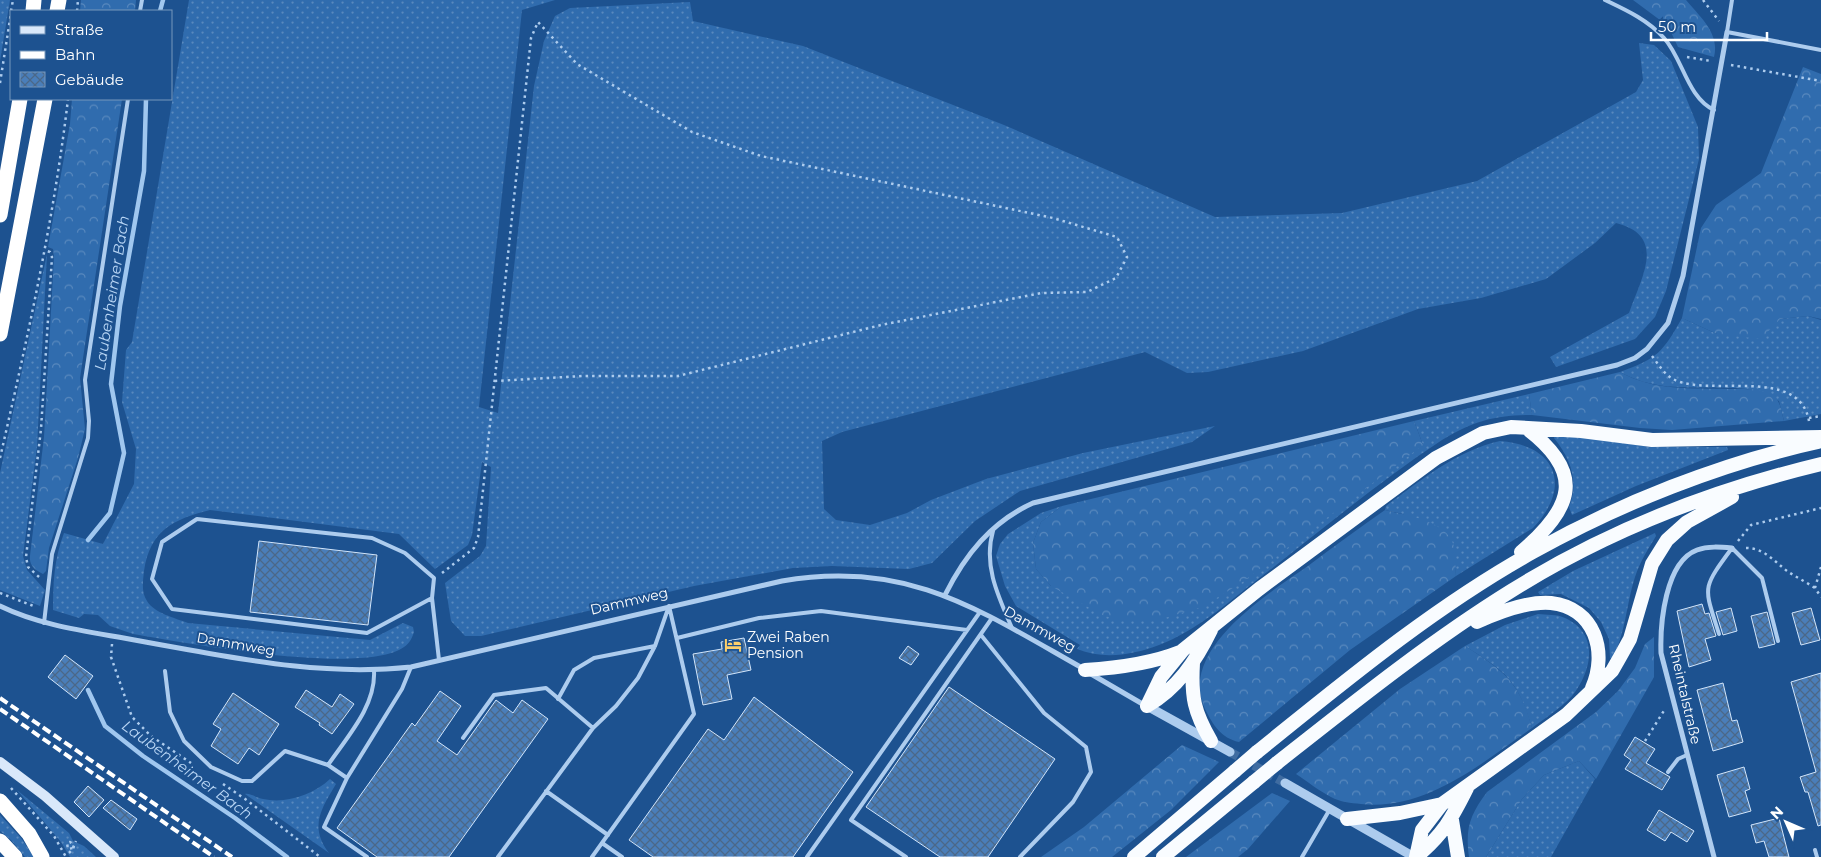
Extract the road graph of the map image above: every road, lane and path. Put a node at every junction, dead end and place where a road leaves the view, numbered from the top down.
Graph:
1 (1605, 0) edge
2 (1704, 0) edge
3 (1732, 0) edge
4 (10, 18) edge
5 (1727, 32) junction
6 (1821, 50) edge
7 (1687, 57) dead end
8 (1717, 62) dead end
9 (1729, 64) dead end
10 (1821, 81) edge
11 (0, 83) edge
12 (20, 100) edge
13 (45, 100) edge
14 (68, 100) edge
15 (128, 100) edge
16 (1714, 110) junction
17 (0, 215) edge
18 (44, 250) junction
19 (0, 334) edge
20 (1647, 349) junction
21 (495, 381) junction
22 (1821, 416) edge
23 (1526, 428) junction
24 (1821, 437) edge
25 (1821, 442) edge
26 (0, 458) edge
27 (1821, 464) edge
28 (1781, 474) junction
29 (1821, 508) edge
30 (994, 526) junction
31 (1732, 548) junction
32 (1821, 567) edge
33 (434, 578) junction
34 (49, 580) junction
35 (1475, 588) junction
36 (1815, 588) junction
37 (0, 593) edge
38 (944, 595) junction
39 (1821, 597) edge
40 (432, 598) junction
41 (0, 606) edge
42 (669, 606) junction
43 (47, 610) junction
44 (980, 612) junction
45 (992, 618) junction
46 (44, 622) junction
47 (1012, 628) junction
48 (1213, 628) junction
49 (967, 630) junction
50 (1719, 634) dead end
51 (980, 635) junction
52 (677, 638) junction
53 (1440, 639) junction
54 (1778, 641) dead end
55 (655, 646) junction
56 (112, 647) dead end
57 (1183, 650) junction
58 (440, 660) junction
59 (1193, 662) junction
60 (411, 666) junction
61 (1085, 670) junction
62 (165, 671) dead end
63 (374, 671) junction
64 (1589, 694) junction
65 (558, 699) junction
66 (1147, 706) junction
67 (1665, 709) dead end
68 (593, 728) junction
69 (463, 738) dead end
70 (1211, 741) junction
71 (1645, 741) dead end
72 (1230, 752) tunnel mouth
73 (1688, 755) junction
74 (0, 762) edge
75 (328, 765) junction
76 (199, 768) dead end
77 (1668, 772) dead end
78 (347, 778) junction
79 (216, 779) dead end
80 (6, 782) dead end
81 (1284, 783) tunnel mouth
82 (1468, 787) junction
83 (546, 792) junction
84 (0, 801) edge
85 (1442, 804) junction
86 (1330, 809) junction
87 (1348, 819) junction
88 (1452, 820) junction
89 (608, 835) junction
90 (0, 841) edge
91 (75, 842) dead end
92 (602, 843) junction
93 (1815, 850) dead end
94 (65, 855) edge
95 (15, 857) edge
96 (42, 857) edge
97 (114, 857) edge
98 (320, 857) edge
99 (367, 857) edge
100 (498, 857) edge
101 (592, 857) edge
102 (622, 857) edge
103 (807, 857) edge
104 (906, 857) edge
105 (1020, 857) edge
106 (1134, 857) edge
107 (1163, 857) edge
108 (1302, 857) edge
109 (1415, 857) edge
110 (1458, 857) edge
111 (1714, 857) edge
112 (1817, 857) edge

1 - 16 lane
2 - 5 path
3 - 5 lane
4 - 11 path
5 - 6 lane
5 - 16 street
7 - 8 path
9 - 10 path
12 - 17 highway
13 - 19 highway
14 - 18 path
15 - 34 lane
16 - 20 street
18 - 26 path
18 - 34 path
20 - 22 path
20 - 30 street
21 - 21 path
21 - 33 path
23 - 24 highway
23 - 35 highway
23 - 48 highway
25 - 35 highway
27 - 28 highway
28 - 53 highway
28 - 64 highway
29 - 31 path
30 - 38 street
30 - 47 lane
31 - 36 path
31 - 50 lane
31 - 54 lane
31 - 73 street, Rheintalstraße
32 - 36 path
33 - 40 lane
33 - 40 lane
34 - 43 lane
35 - 106 highway, bridge
36 - 39 path
37 - 43 path
38 - 42 street, Dammweg
38 - 44 street, Dammweg
40 - 58 lane
41 - 46 street, Dammweg
42 - 52 lane
42 - 55 lane
42 - 58 street, Dammweg
43 - 46 lane
44 - 45 street, Dammweg
44 - 49 lane
45 - 47 street, Dammweg
45 - 51 lane
46 - 63 street, Dammweg
47 - 61 street, Dammweg
48 - 57 highway
48 - 59 highway
49 - 52 lane
49 - 103 lane
51 - 104 lane
51 - 105 lane
52 - 89 lane
53 - 64 highway
53 - 107 highway, bridge
55 - 65 lane
55 - 68 lane
56 - 76 path
57 - 61 highway
57 - 66 highway
58 - 60 street, Dammweg
59 - 66 highway
59 - 70 highway
60 - 63 street, Dammweg
60 - 78 lane
61 - 66 street, Dammweg
62 - 75 lane
63 - 75 lane
64 - 82 highway
65 - 68 lane
65 - 69 lane
66 - 70 street, Dammweg
67 - 71 path
68 - 83 lane
70 - 72 street, Dammweg
73 - 77 lane
73 - 111 street, Rheintalstraße
74 - 97 main road
75 - 78 lane
78 - 99 lane
79 - 98 path
80 - 94 path
81 - 86 street
82 - 85 highway
82 - 88 highway
83 - 89 lane
83 - 100 lane
84 - 96 highway
85 - 87 highway
85 - 109 highway
86 - 87 street
86 - 108 lane
87 - 109 street
88 - 109 highway
88 - 110 highway
89 - 92 lane
90 - 95 highway
91 - 94 path, bridge
92 - 101 lane
92 - 102 lane
93 - 112 lane

